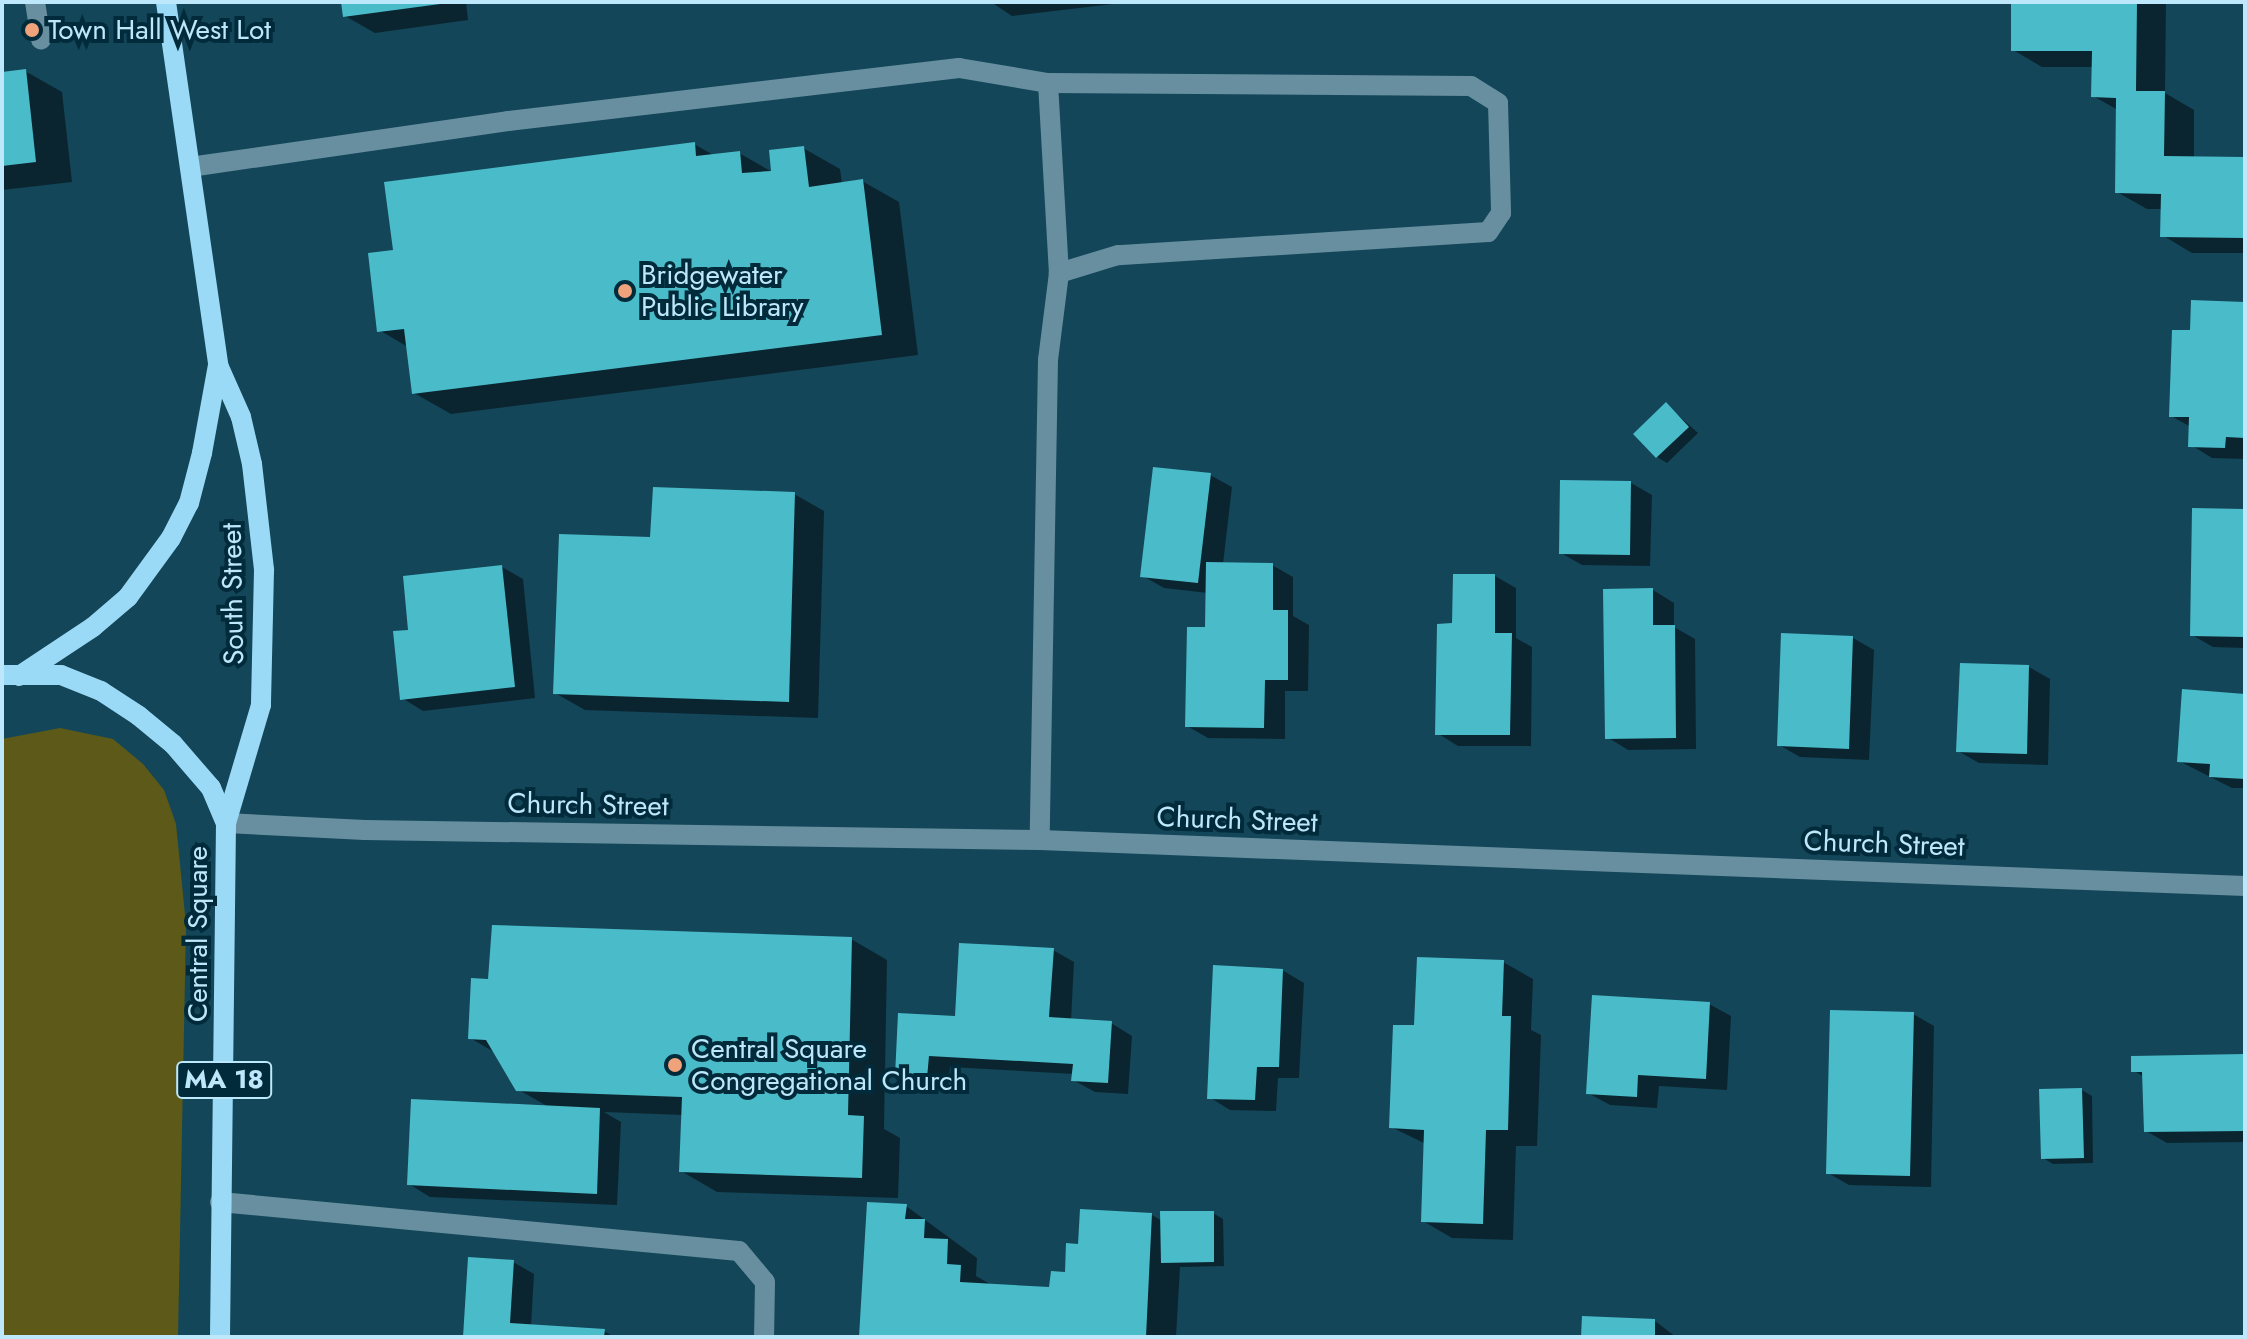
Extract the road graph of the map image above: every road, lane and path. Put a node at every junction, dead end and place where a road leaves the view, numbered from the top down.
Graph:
1 (35, 2) edge
2 (166, 2) edge
3 (41, 40) dead end
4 (1048, 83) junction
5 (190, 167) junction
6 (1059, 273) junction
7 (218, 365) junction
8 (6, 680) edge
9 (226, 823) junction
10 (1040, 840) junction
11 (2245, 886) edge
12 (220, 1202) junction
13 (220, 1337) edge
14 (764, 1337) edge

1 - 3 street
2 - 5 main road, South Street
4 - 5 street
4 - 6 street
4 - 6 street
5 - 7 main road, South Street
6 - 10 street
7 - 8 main road, South Street
7 - 9 main road, South Street
8 - 9 main road, Central Square / MA 18
9 - 10 street, Church Street
9 - 12 main road, Central Square / MA 18
10 - 11 street, Church Street
12 - 13 main road, Central Square / MA 18
12 - 14 street

